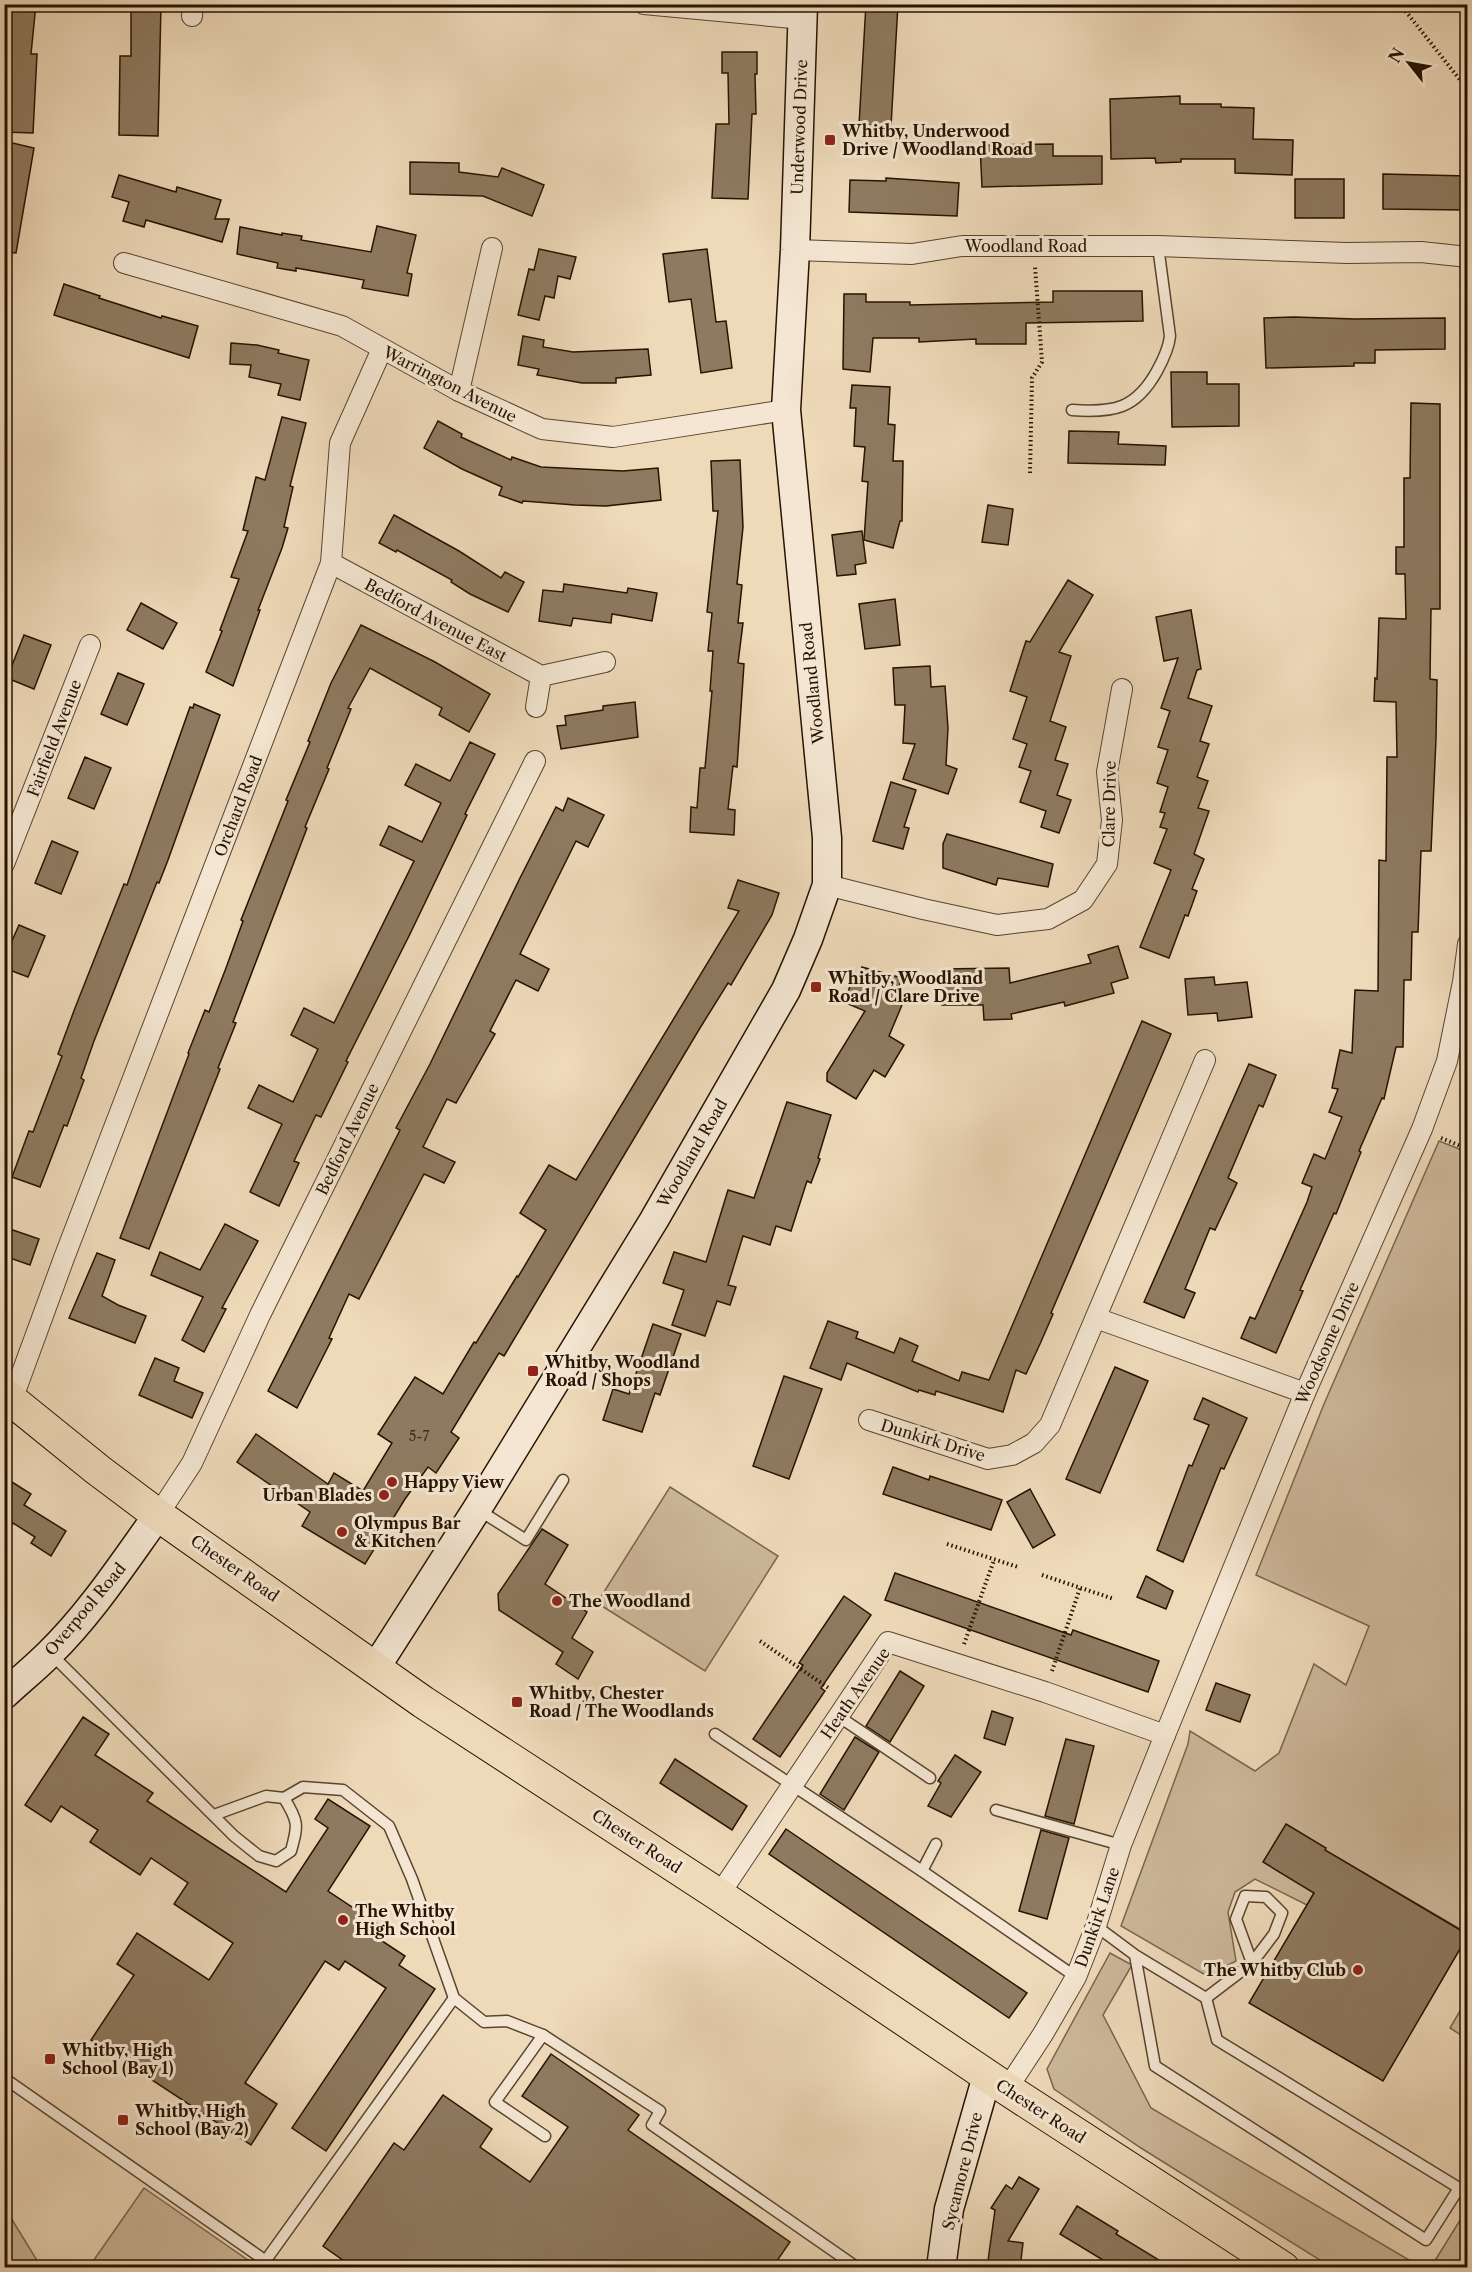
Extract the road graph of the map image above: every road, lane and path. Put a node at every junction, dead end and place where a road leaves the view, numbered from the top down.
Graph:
1 (644, 4) edge
2 (1400, 4) edge
3 (803, 12) edge
4 (1467, 90) edge
5 (1034, 245) junction
6 (1158, 246) junction
7 (492, 248) dead end
8 (795, 250) junction
9 (1467, 257) edge
10 (124, 263) dead end
11 (382, 349) junction
12 (459, 391) junction
13 (786, 410) junction
14 (1072, 410) dead end
15 (1030, 473) dead end
16 (331, 563) junction
17 (90, 645) dead end
18 (605, 662) dead end
19 (540, 676) junction
20 (1122, 688) dead end
21 (536, 707) dead end
22 (535, 761) dead end
23 (4, 864) edge
24 (827, 885) junction
25 (1467, 944) edge
26 (1465, 982) edge
27 (1205, 1060) dead end
28 (1096, 1318) junction
29 (1305, 1394) junction
30 (8, 1397) edge
31 (869, 1420) dead end
32 (563, 1480) dead end
33 (477, 1509) junction
34 (158, 1515) junction
35 (947, 1544) dead end
36 (994, 1560) junction
37 (1018, 1567) dead end
38 (1042, 1575) dead end
39 (1080, 1588) junction
40 (1114, 1599) dead end
41 (760, 1641) dead end
42 (50, 1653) junction
43 (957, 1665) junction
44 (376, 1667) junction
45 (1045, 1692) junction
46 (4, 1695) edge
47 (843, 1709) junction
48 (715, 1734) dead end
49 (1165, 1736) junction
50 (930, 1778) dead end
51 (791, 1786) junction
52 (284, 1797) junction
53 (996, 1810) dead end
54 (214, 1815) junction
55 (936, 1844) dead end
56 (1121, 1845) junction
57 (922, 1871) junction
58 (719, 1895) junction
59 (1096, 1926) junction
60 (1135, 1955) junction
61 (1252, 1963) junction
62 (1076, 1977) junction
63 (454, 1998) junction
64 (1206, 1998) junction
65 (543, 2036) junction
66 (4, 2078) edge
67 (997, 2082) junction
68 (545, 2136) dead end
69 (266, 2260) junction
70 (276, 2268) edge
71 (858, 2268) edge
72 (941, 2268) edge
73 (1283, 2268) edge

1 - 3 street
2 - 4 path
3 - 8 street, Underwood Drive
5 - 6 street, Woodland Road
5 - 8 street, Woodland Road
5 - 15 path
6 - 9 street, Woodland Road
6 - 14 lane
7 - 12 street
8 - 13 street, Woodland Road
10 - 11 street, Warrington Avenue
11 - 12 street, Warrington Avenue
11 - 16 street, Orchard Road
12 - 13 street, Warrington Avenue
13 - 24 street, Woodland Road
16 - 19 street, Bedford Avenue East
16 - 30 street, Orchard Road
17 - 23 street, Fairfield Avenue
18 - 19 street
19 - 21 street
20 - 24 street, Clare Drive
22 - 34 street, Bedford Avenue
24 - 33 street, Woodland Road
25 - 26 street, Woodsome Drive
26 - 29 street, Woodsome Drive
27 - 28 street, Dunkirk Drive
28 - 29 street
28 - 31 street, Dunkirk Drive
29 - 49 street, Woodsome Drive
30 - 34 main road, Chester Road
32 - 33 lane
33 - 44 street, Woodland Road
34 - 42 street, Overpool Road
34 - 44 main road, Chester Road
35 - 36 path
36 - 37 path
36 - 43 path
38 - 39 path
39 - 40 path
39 - 45 path
41 - 47 path
42 - 46 street, Overpool Road
42 - 54 lane
43 - 45 street, Heath Avenue
43 - 47 street, Heath Avenue
44 - 58 main road, Chester Road
45 - 49 street, Heath Avenue
47 - 50 lane
47 - 51 street, Heath Avenue
48 - 51 lane
49 - 56 street, Dunkirk Lane
51 - 57 lane
51 - 58 street, Heath Avenue
52 - 54 lane
52 - 54 lane
52 - 63 lane
53 - 56 lane
55 - 57 lane
56 - 59 street, Dunkirk Lane
57 - 62 lane
58 - 67 main road, Chester Road
59 - 60 lane
59 - 62 street, Dunkirk Lane
60 - 64 lane
60 - 64 lane
61 - 61 lane
61 - 64 lane
62 - 67 street, Dunkirk Lane
63 - 65 lane
63 - 69 lane
65 - 68 lane
65 - 71 lane
66 - 69 lane
67 - 72 street, Sycamore Drive
67 - 73 main road, Chester Road
69 - 70 lane

